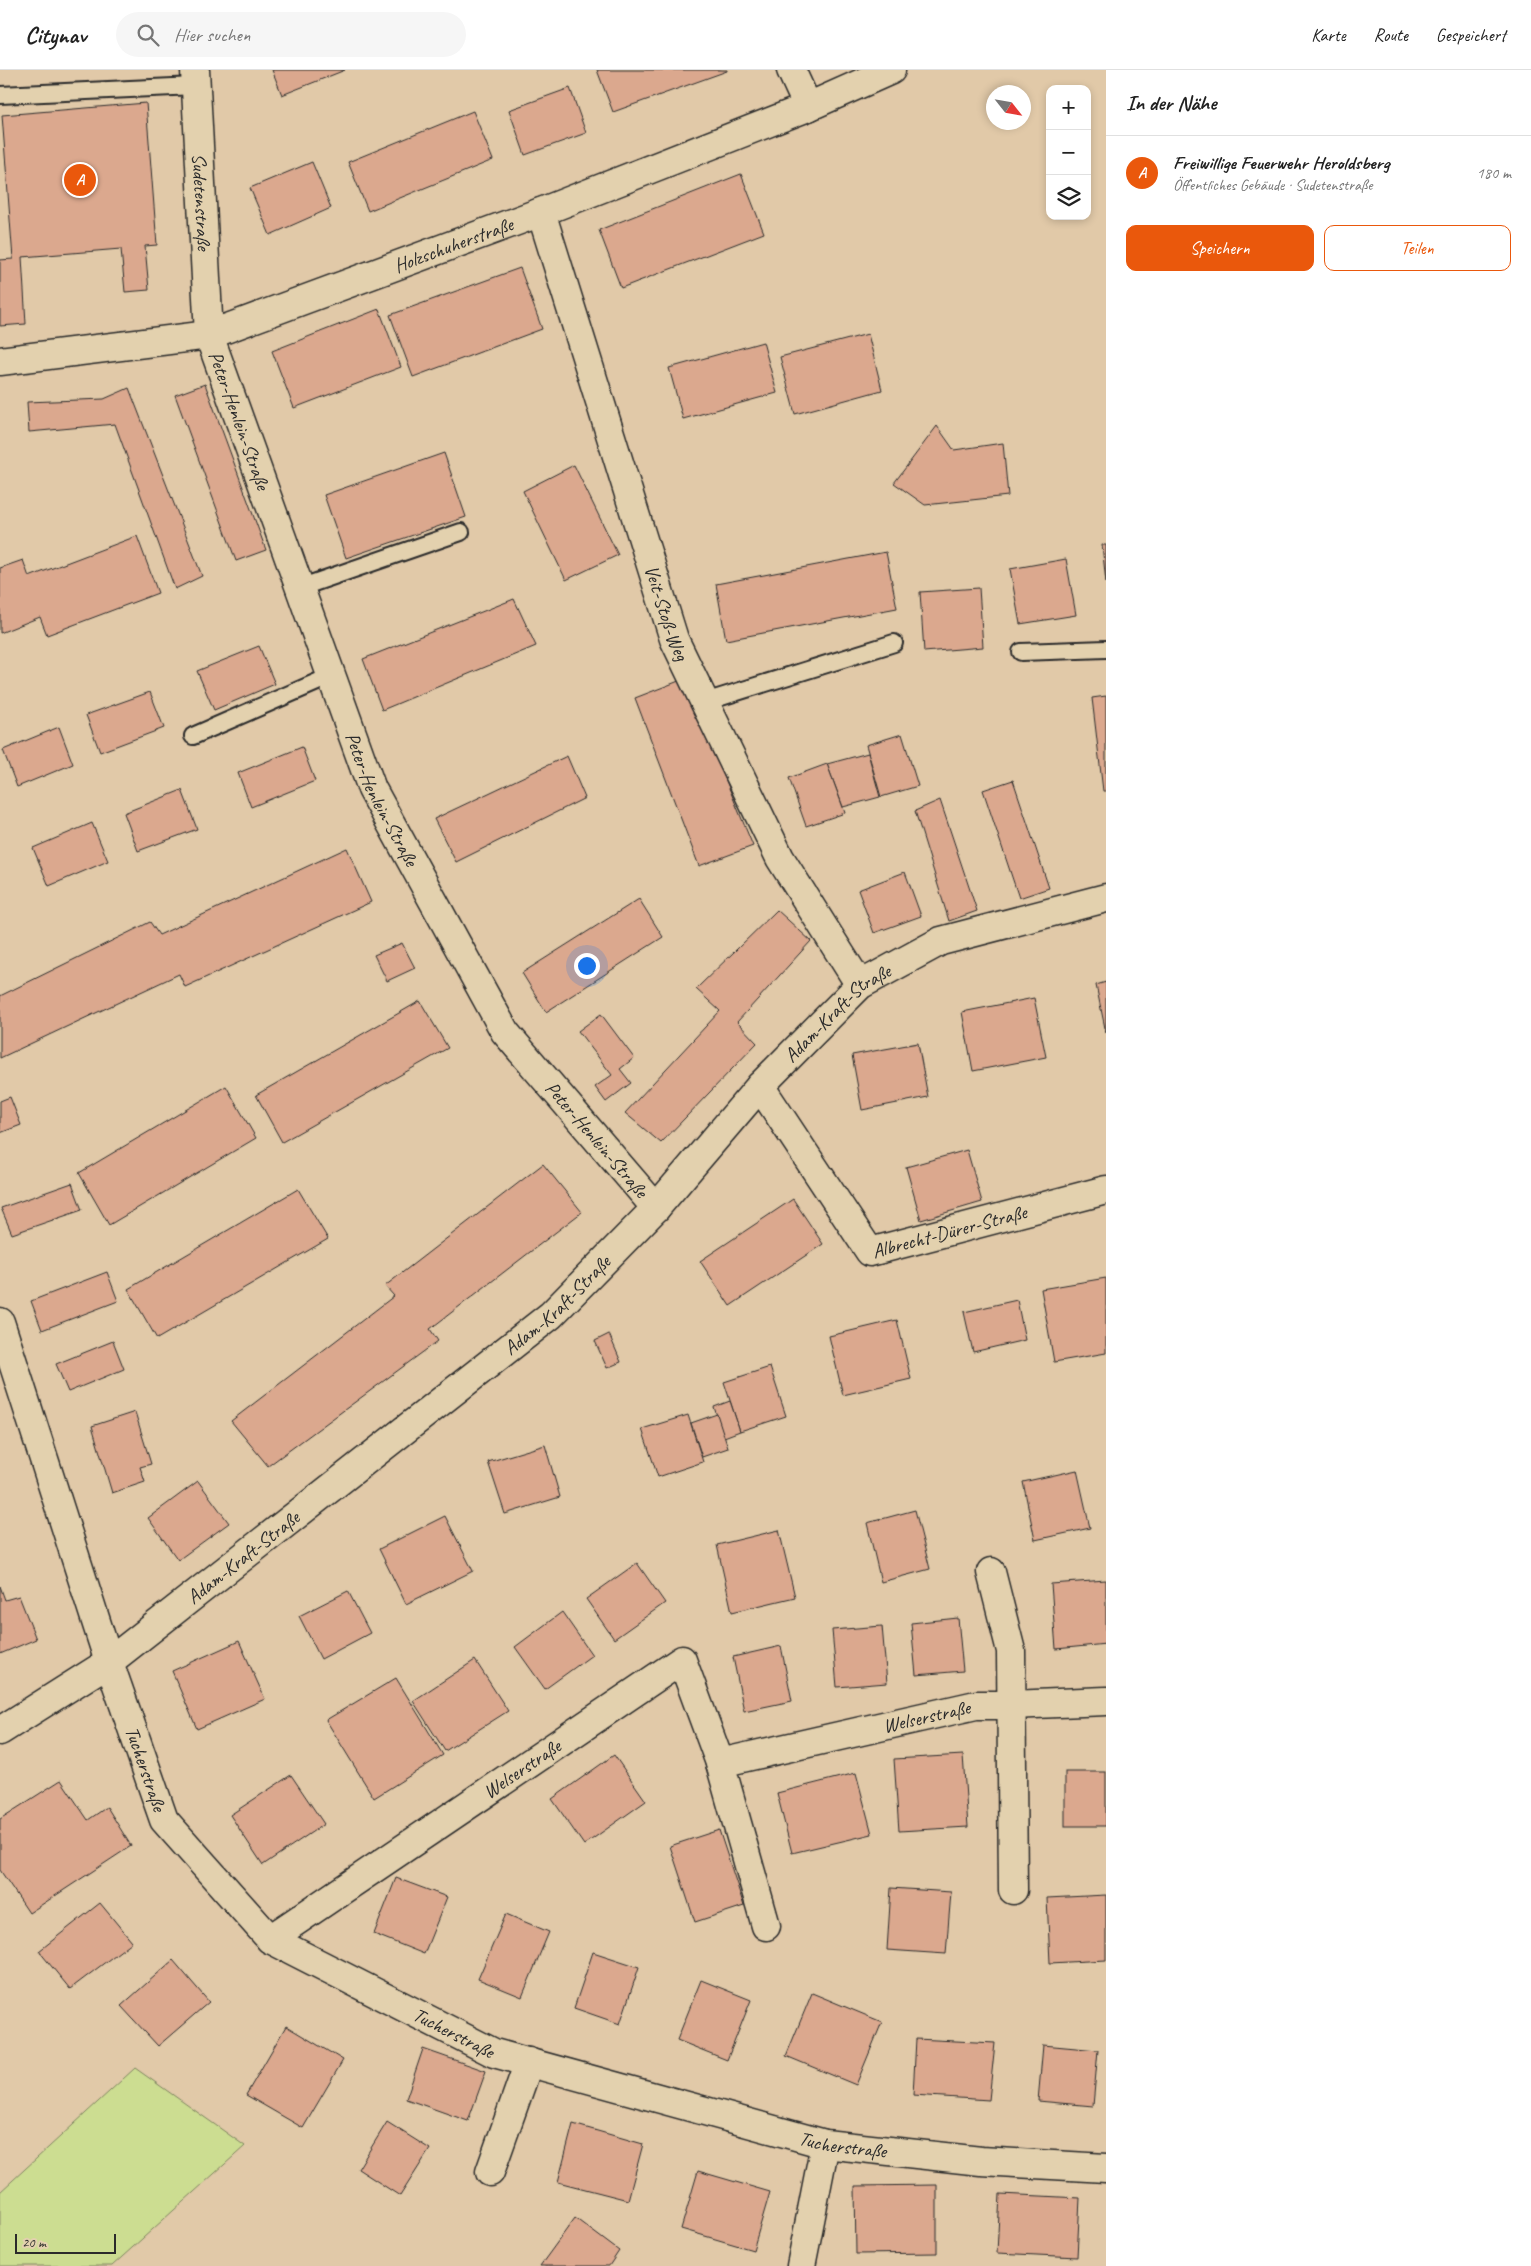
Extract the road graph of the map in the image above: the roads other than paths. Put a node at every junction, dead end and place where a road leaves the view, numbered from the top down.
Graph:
1 (791, 70) edge
2 (892, 70) edge
3 (195, 78) edge
4 (0, 95) edge
5 (808, 107) junction
6 (541, 212) junction
7 (209, 335) junction
8 (0, 361) edge
9 (461, 532) dead end
10 (300, 588) junction
11 (894, 643) dead end
12 (1106, 648) edge
13 (1021, 652) dead end
14 (331, 676) junction
15 (705, 702) junction
16 (193, 736) dead end
17 (1106, 898) edge
18 (860, 985) junction
19 (760, 1086) junction
20 (1106, 1190) edge
21 (656, 1208) junction
22 (0, 1322) edge
23 (991, 1572) dead end
24 (109, 1662) junction
25 (1106, 1701) edge
26 (1011, 1706) junction
27 (0, 1731) edge
28 (720, 1763) junction
29 (1014, 1890) dead end
30 (766, 1926) dead end
31 (270, 1939) junction
32 (529, 2062) junction
33 (825, 2144) junction
34 (1106, 2168) edge
35 (490, 2172) dead end
36 (801, 2266) edge

1 - 5 street
2 - 5 street, Holzschuherstraße
3 - 4 lane
3 - 7 street, Sudetenstraße
5 - 6 street, Holzschuherstraße
6 - 7 street, Holzschuherstraße
6 - 15 street, Veit-Stoß-Weg
7 - 8 street, Holzschuherstraße
7 - 10 street, Peter-Henlein-Straße
9 - 10 lane
10 - 14 street, Peter-Henlein-Straße
11 - 15 lane
12 - 13 lane
14 - 16 lane
14 - 21 street, Peter-Henlein-Straße
15 - 18 street, Veit-Stoß-Weg
17 - 18 street, Adam-Kraft-Straße
18 - 19 street, Adam-Kraft-Straße
19 - 20 street, Albrecht-Dürer-Straße
19 - 21 street, Adam-Kraft-Straße
21 - 24 street, Adam-Kraft-Straße
22 - 24 street, Tucherstraße
23 - 26 street
24 - 27 street, Adam-Kraft-Straße
24 - 31 street, Tucherstraße
25 - 26 street, Welserstraße
26 - 28 street, Welserstraße
26 - 29 street
28 - 30 street, Welserstraße
28 - 31 street, Welserstraße
31 - 32 street, Tucherstraße
32 - 33 street, Tucherstraße
32 - 35 street
33 - 34 street, Tucherstraße
33 - 36 street

